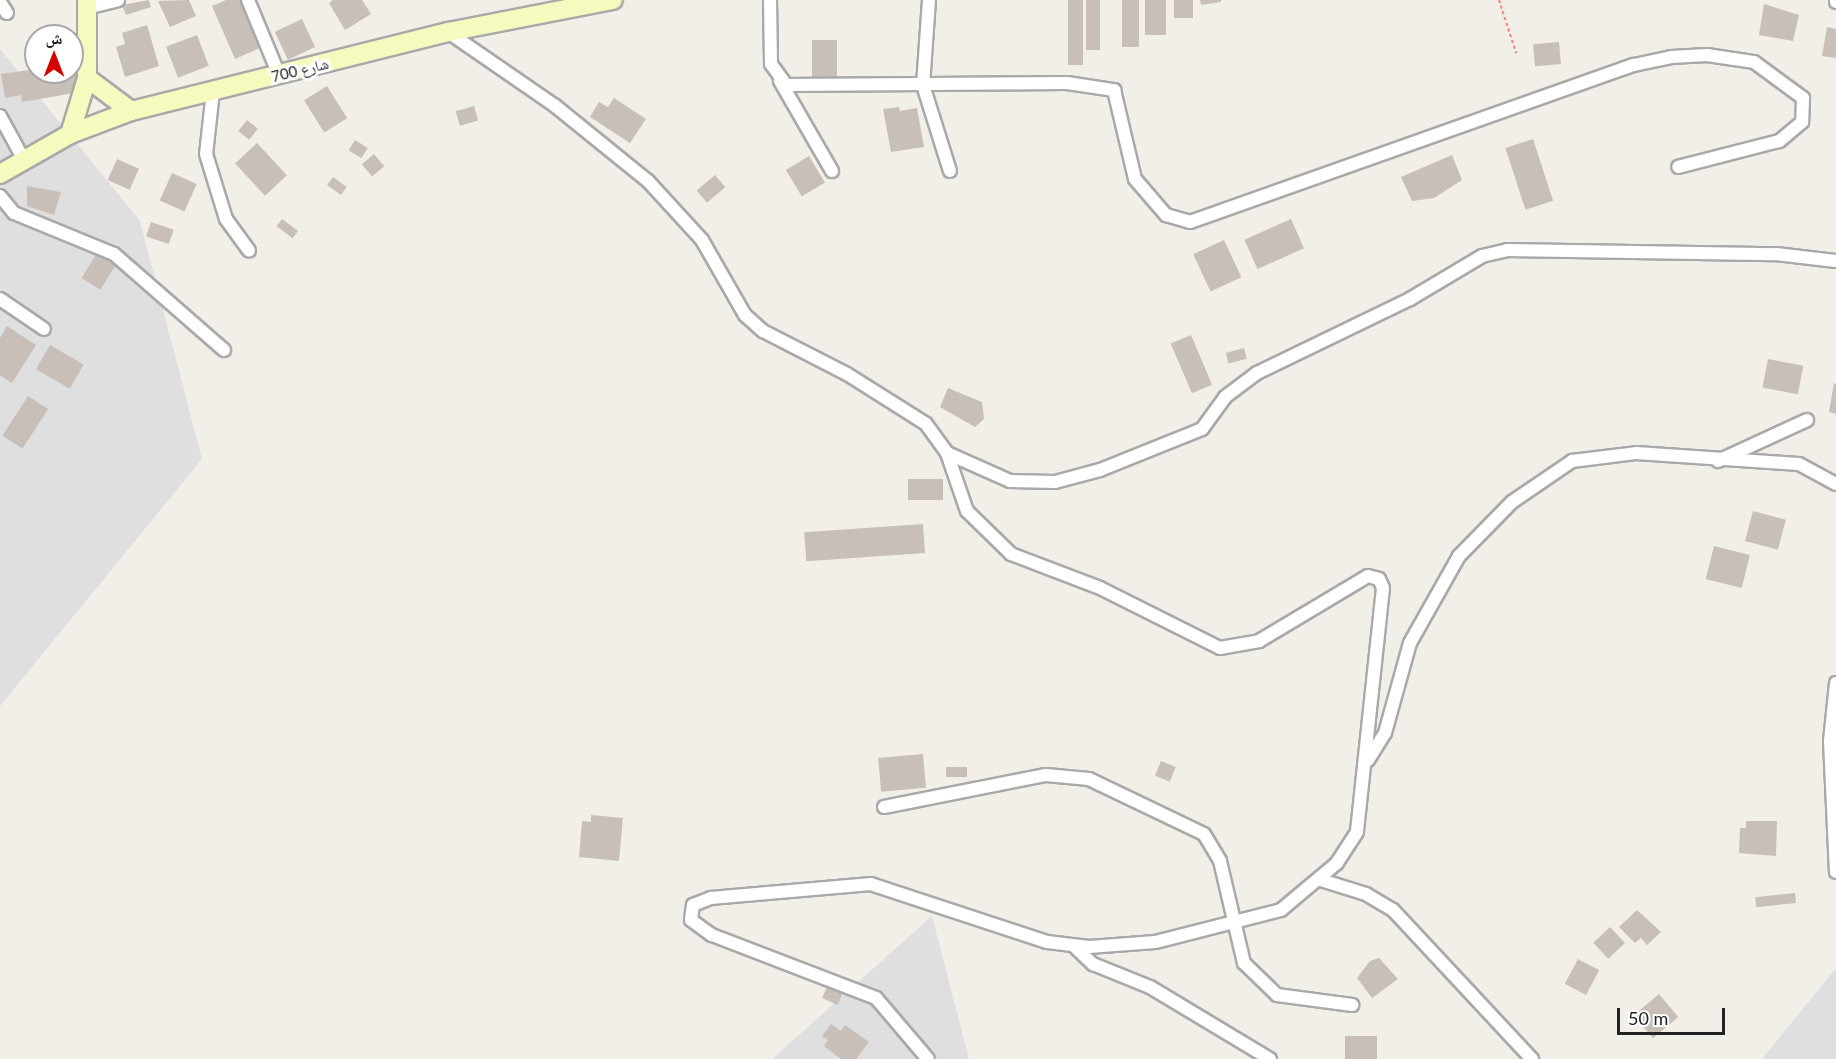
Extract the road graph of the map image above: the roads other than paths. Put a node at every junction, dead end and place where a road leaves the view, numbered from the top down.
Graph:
1 (118, 0) edge
2 (248, 0) edge
3 (613, 0) edge
4 (770, 0) edge
5 (929, 0) edge
6 (87, 4) edge
7 (448, 32) junction
8 (279, 75) junction
9 (87, 78) junction
10 (780, 81) junction
11 (923, 85) junction
12 (213, 91) junction
13 (131, 111) junction
14 (2, 120) edge
15 (70, 134) junction
16 (24, 160) junction
17 (1678, 167) dead end
18 (832, 171) dead end
19 (950, 171) dead end
20 (0, 174) edge
21 (0, 196) edge
22 (249, 251) dead end
23 (1836, 261) edge
24 (0, 299) edge
25 (44, 329) dead end
26 (224, 350) dead end
27 (1807, 420) dead end
28 (947, 453) junction
29 (1717, 461) junction
30 (1815, 473) junction
31 (1836, 477) edge
32 (1836, 484) edge
33 (1836, 683) edge
34 (1367, 760) junction
35 (884, 807) dead end
36 (1836, 872) edge
37 (1321, 880) junction
38 (1235, 921) junction
39 (1073, 945) junction
40 (1352, 1005) dead end
41 (928, 1059) edge
42 (1270, 1059) edge
43 (1532, 1059) edge

1 - 6 street
2 - 8 street
3 - 7 main road, شارع 700
4 - 10 street
5 - 11 street
6 - 9 main road
7 - 8 main road, شارع 700
7 - 28 street
8 - 12 main road, شارع 700
9 - 13 main road
9 - 15 main road
10 - 11 street
10 - 18 street
11 - 17 street
11 - 19 street
12 - 13 main road, شارع 700
12 - 22 street
13 - 15 main road, شارع 700
14 - 16 street
15 - 16 main road, شارع 700
16 - 20 main road, شارع 700
21 - 26 street
23 - 28 street
24 - 25 street
27 - 29 street
28 - 34 street
29 - 30 street
29 - 34 street
30 - 31 street
30 - 32 street
33 - 36 street
34 - 37 street
35 - 38 street
37 - 38 street
37 - 43 street
38 - 39 street
38 - 40 street
39 - 41 street
39 - 42 street

